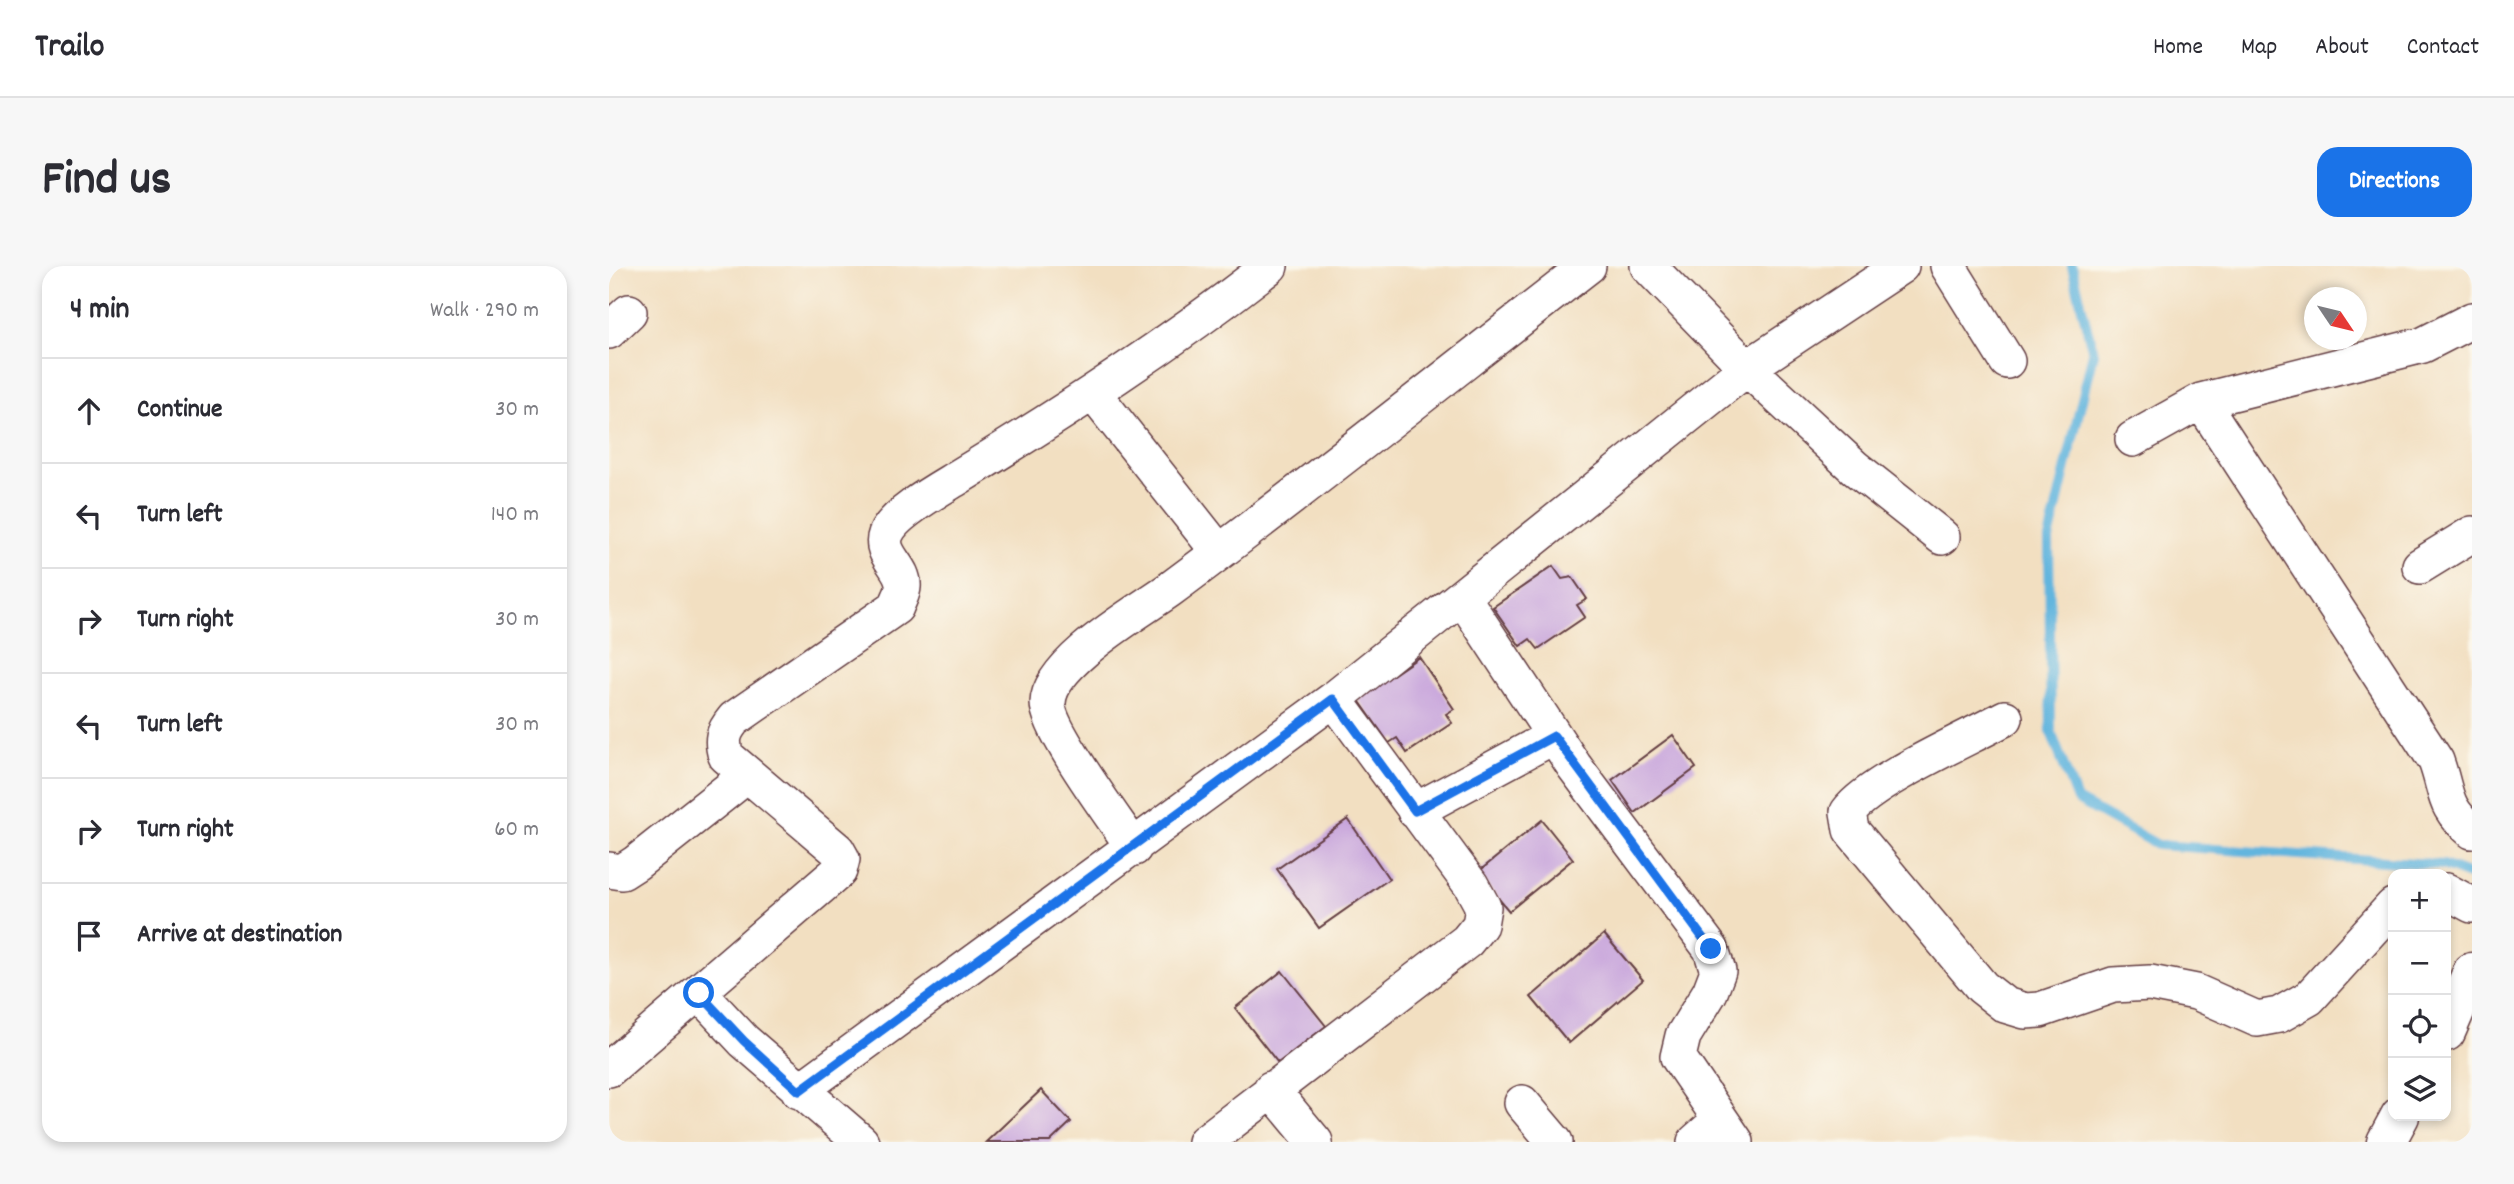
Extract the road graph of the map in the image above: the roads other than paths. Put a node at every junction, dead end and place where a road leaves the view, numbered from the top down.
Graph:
1 (1270, 266) edge
2 (1588, 266) edge
3 (1648, 266) edge
4 (1901, 266) edge
5 (1948, 266) edge
6 (2472, 320) edge
7 (2007, 361) dead end
8 (1747, 368) junction
9 (1094, 394) junction
10 (2201, 401) junction
11 (2133, 439) dead end
12 (2472, 534) edge
13 (1942, 537) dead end
14 (1219, 552) junction
15 (2420, 565) dead end
16 (1463, 598) junction
17 (1333, 699) junction
18 (2005, 718) dead end
19 (1554, 736) junction
20 (746, 776) junction
21 (1415, 811) junction
22 (2472, 831) edge
23 (1134, 848) junction
24 (609, 870) edge
25 (2451, 894) edge
26 (2472, 905) edge
27 (2388, 911) edge
28 (2472, 972) edge
29 (699, 993) junction
30 (2451, 1020) edge
31 (609, 1069) edge
32 (1271, 1089) junction
33 (799, 1091) junction
34 (1522, 1103) dead end
35 (1717, 1135) edge
36 (862, 1142) edge
37 (1205, 1142) edge
38 (1315, 1142) edge
39 (1555, 1142) edge

1 - 9 street
2 - 14 street
3 - 8 street
4 - 8 street
5 - 7 street
6 - 10 street
8 - 13 street
8 - 16 street
9 - 14 street
9 - 20 street
10 - 11 street
10 - 22 street
12 - 15 street
14 - 23 street
16 - 17 street
16 - 19 street
17 - 21 street
17 - 23 street
18 - 27 street
19 - 21 street
19 - 35 street
20 - 24 street
20 - 29 street
21 - 32 street
23 - 33 street
25 - 26 street
28 - 30 street
29 - 31 street
29 - 33 street
32 - 37 street
32 - 38 street
33 - 36 street
34 - 39 street

